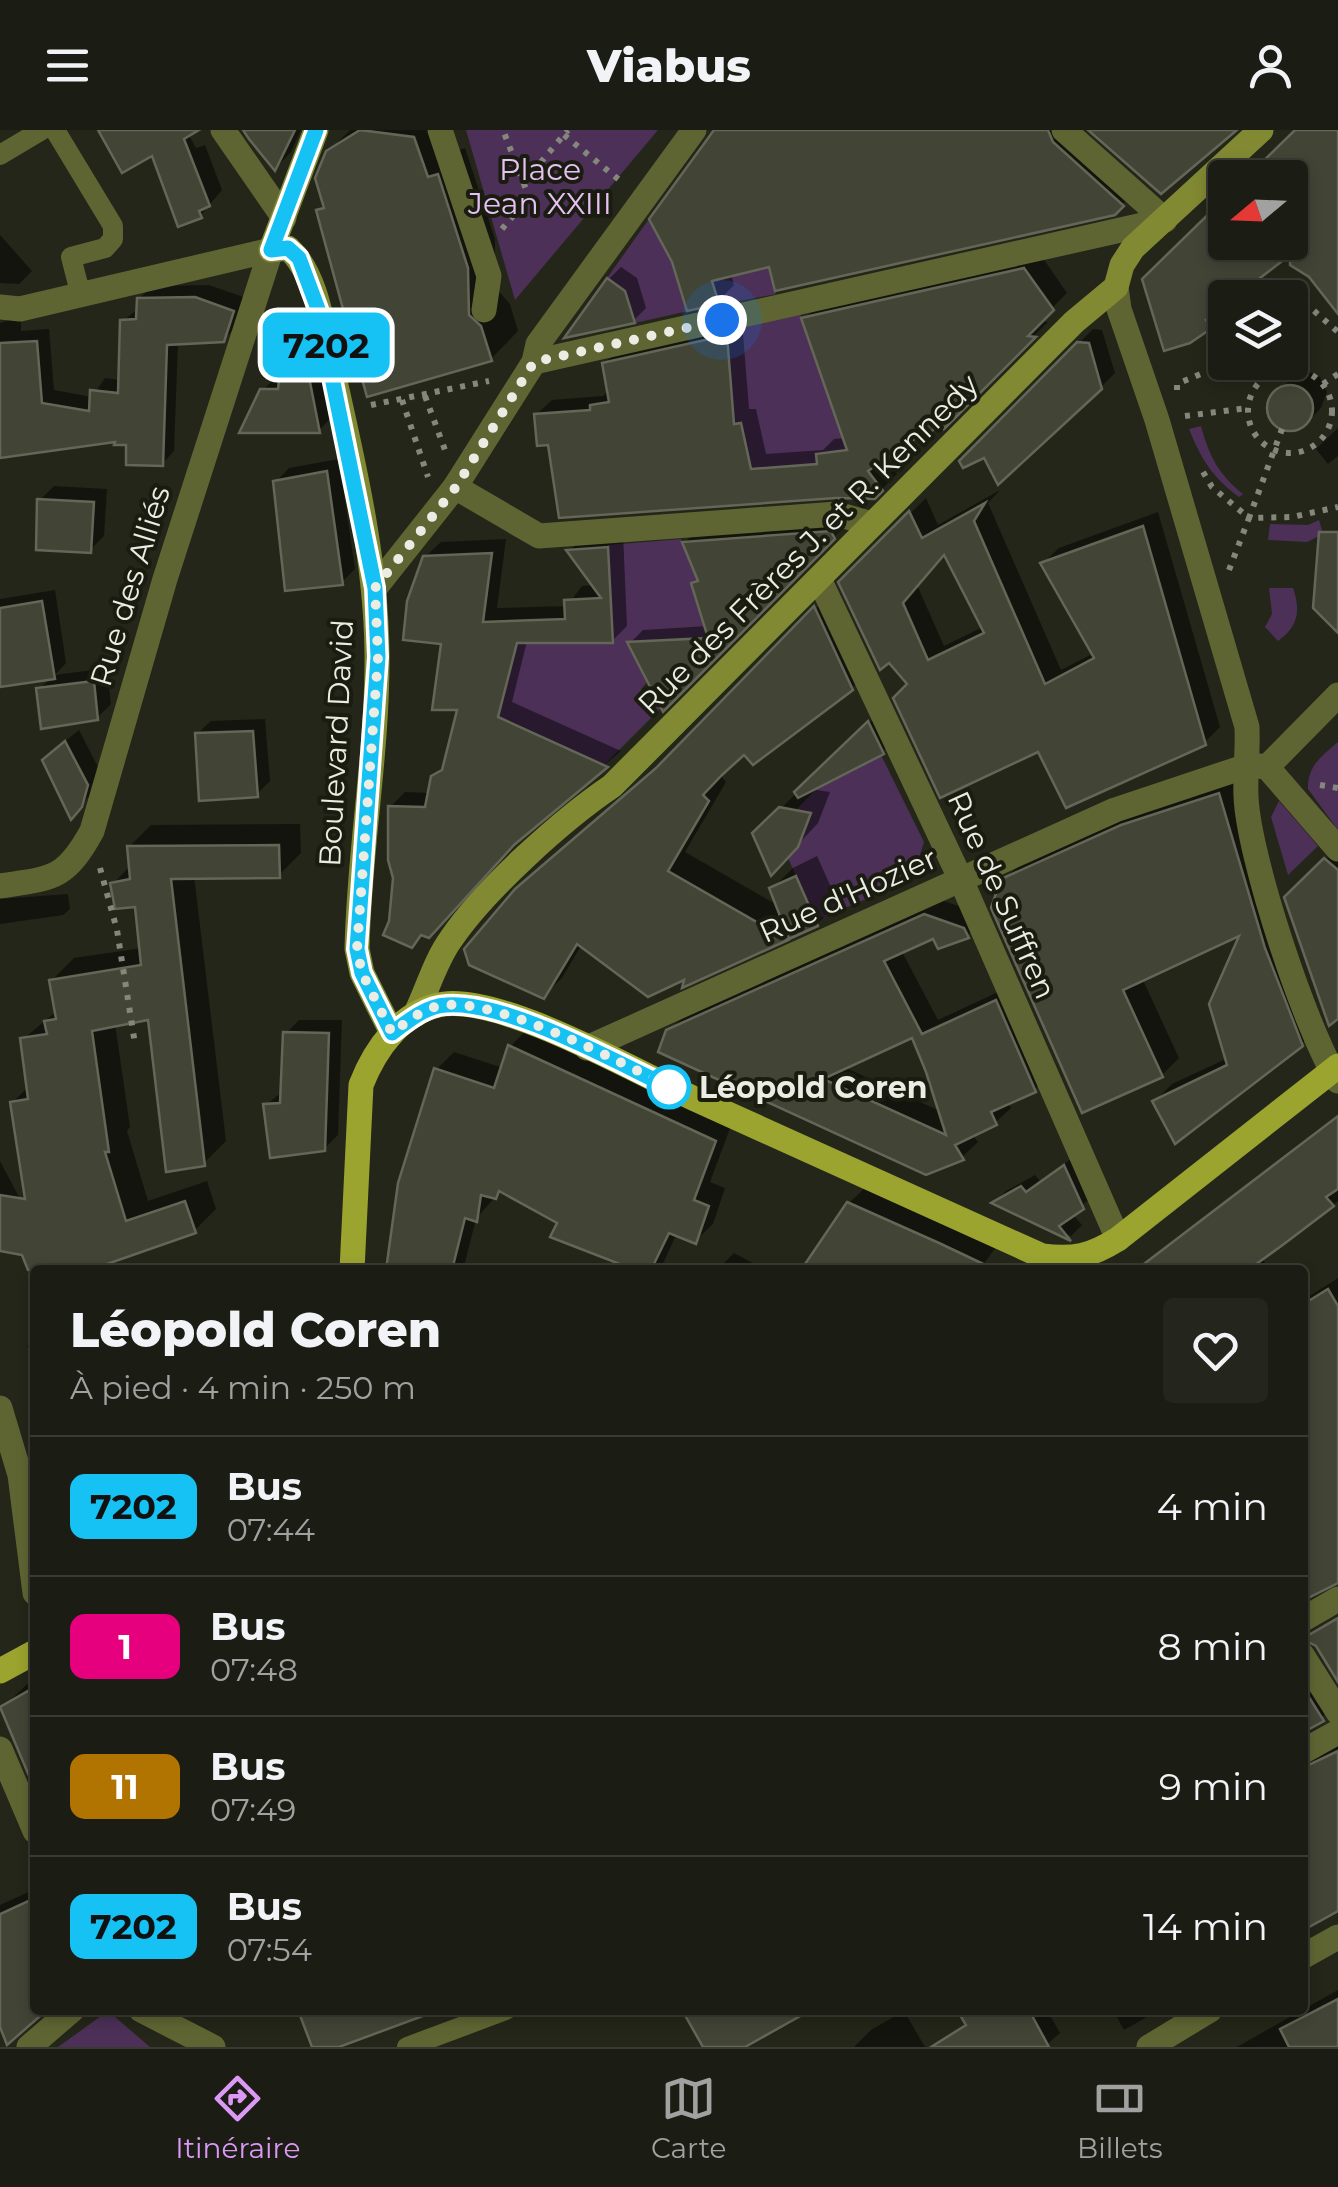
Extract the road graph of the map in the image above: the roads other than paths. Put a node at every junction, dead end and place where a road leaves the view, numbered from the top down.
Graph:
1 (42, 130) edge
2 (55, 130) edge
3 (223, 130) edge
4 (316, 130) edge
5 (440, 130) edge
6 (694, 130) edge
7 (1064, 130) edge
8 (1261, 130) edge
9 (0, 155) edge
10 (284, 218) junction
11 (1165, 220) junction
12 (271, 250) junction
13 (1116, 287) junction
14 (81, 296) junction
15 (0, 308) edge
16 (484, 310) dead end
17 (534, 362) junction
18 (443, 485) junction
19 (872, 524) junction
20 (820, 580) junction
21 (375, 588) junction
22 (1338, 695) edge
23 (1258, 766) junction
24 (1338, 849) edge
25 (961, 880) junction
26 (0, 886) edge
27 (414, 1016) junction
28 (392, 1033) junction
29 (588, 1048) junction
30 (1336, 1073) edge
31 (1118, 1239) junction
32 (1039, 1263) edge
33 (352, 1265) edge
34 (1075, 1265) edge
35 (0, 1408) edge
36 (30, 1554) edge
37 (1338, 1599) edge
38 (1308, 1616) edge
39 (30, 1654) edge
40 (4, 1664) edge
41 (1308, 1664) edge
42 (1338, 1712) edge
43 (1338, 1732) edge
44 (0, 1749) edge
45 (1308, 1749) edge
46 (30, 1820) edge
47 (1338, 1937) edge
48 (1308, 1954) edge
49 (66, 2015) edge
50 (151, 2015) edge
51 (493, 2015) edge
52 (1202, 2015) edge
53 (28, 2047) edge
54 (213, 2047) edge
55 (407, 2047) edge
56 (1148, 2047) edge

1 - 9 lane
2 - 14 lane
3 - 10 street
4 - 10 street
5 - 16 street
6 - 17 street
7 - 11 street
8 - 11 street, Rue des Frères J. et R. Kennedy
10 - 12 street
11 - 13 street, Rue des Frères J. et R. Kennedy
11 - 17 street
12 - 14 street
12 - 21 street, Boulevard David
12 - 26 street, Rue des Alliés
13 - 19 street, Rue des Frères J. et R. Kennedy
13 - 23 street
14 - 15 street
17 - 18 street
18 - 19 street
18 - 21 street
19 - 20 street, Rue des Frères J. et R. Kennedy
20 - 25 street, Rue de Suffren
20 - 27 street, Rue des Frères J. et R. Kennedy
21 - 28 street, Boulevard David
22 - 23 street
23 - 24 street
23 - 25 street, Rue d'Hozier
23 - 30 street
25 - 29 street, Rue d'Hozier
25 - 31 street, Rue de Suffren
27 - 28 main road
27 - 29 main road
28 - 33 main road
29 - 32 main road
30 - 31 main road
31 - 34 main road
32 - 34 main road
35 - 36 street
37 - 38 street
39 - 40 main road
41 - 42 street
43 - 45 street
44 - 46 street
47 - 48 street
49 - 53 street
50 - 54 street
51 - 55 lane
52 - 56 street

